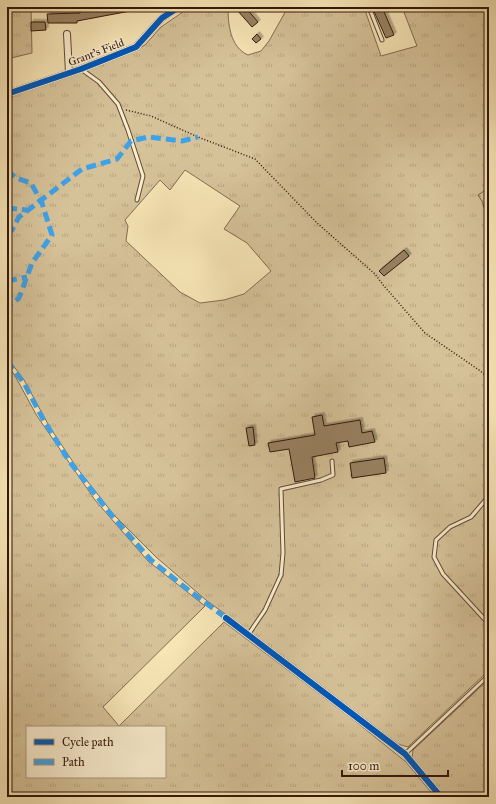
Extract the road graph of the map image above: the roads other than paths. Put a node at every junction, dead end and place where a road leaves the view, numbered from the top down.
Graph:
1 (179, 7) edge
2 (369, 7) edge
3 (67, 34) dead end
4 (382, 40) dead end
5 (81, 69) junction
6 (69, 73) junction
7 (7, 94) edge
8 (137, 200) dead end
9 (332, 461) dead end
10 (489, 496) edge
11 (226, 618) dead end
12 (489, 624) edge
13 (248, 635) junction
14 (489, 675) edge
15 (405, 754) junction
16 (441, 797) edge

1 - 5 street, Grant's Field
2 - 4 lane
3 - 6 street
5 - 6 street, Grant's Field
5 - 8 lane
6 - 7 street, Grant's Field
9 - 13 lane
10 - 12 lane
11 - 13 street
13 - 15 street
14 - 15 lane
15 - 16 street

